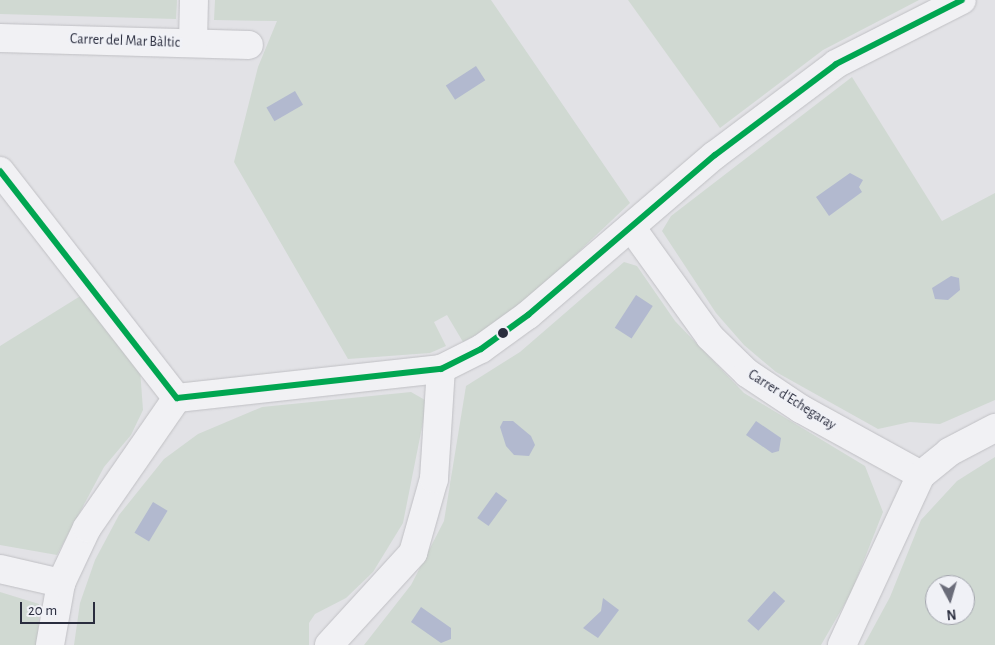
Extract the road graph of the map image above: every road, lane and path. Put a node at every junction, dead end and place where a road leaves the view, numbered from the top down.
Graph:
1 (194, 0) edge
2 (962, 0) edge
3 (0, 38) edge
4 (193, 43) junction
5 (249, 45) dead end
6 (0, 172) edge
7 (631, 227) junction
8 (441, 369) junction
9 (177, 398) junction
10 (995, 428) edge
11 (921, 475) junction
12 (0, 568) edge
13 (60, 583) junction
14 (50, 645) edge
15 (329, 645) edge
16 (842, 645) edge

1 - 4 street
2 - 7 street
3 - 4 street, Carrer del Mar Bàltic
4 - 5 street, Carrer del Mar Bàltic
6 - 9 street
7 - 8 street
7 - 11 street, Carrer d'Echegaray
8 - 9 street
8 - 15 street
9 - 13 street
10 - 11 street
11 - 16 street
12 - 13 street
13 - 14 street

